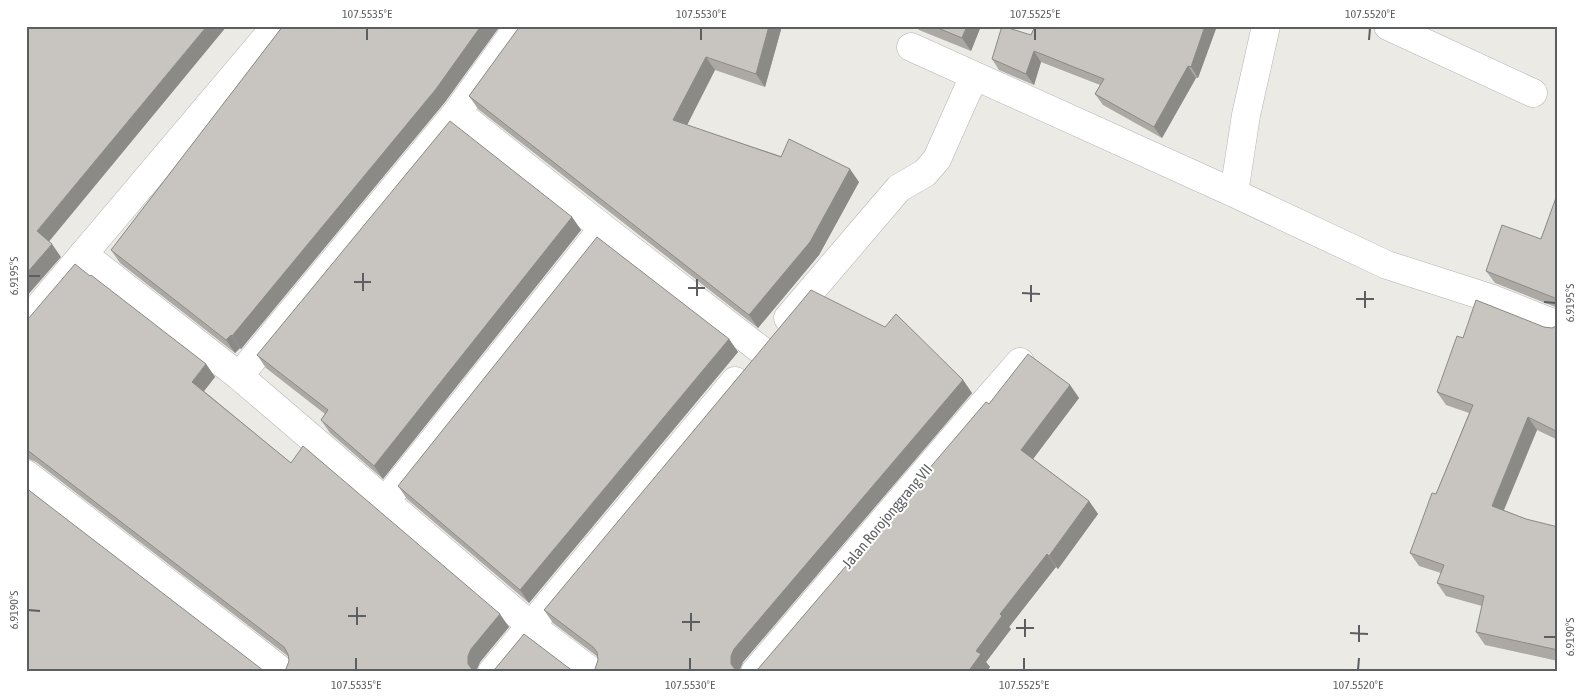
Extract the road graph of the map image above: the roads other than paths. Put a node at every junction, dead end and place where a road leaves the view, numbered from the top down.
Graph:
1 (276, 26) edge
2 (519, 26) edge
3 (1266, 26) edge
4 (1388, 26) edge
5 (911, 47) dead end
6 (974, 76) junction
7 (1533, 93) dead end
8 (457, 112) junction
9 (1234, 193) junction
10 (603, 228) junction
11 (83, 254) junction
12 (26, 322) edge
13 (1558, 325) edge
14 (761, 350) junction
15 (1020, 362) edge
16 (239, 376) junction
17 (26, 474) edge
18 (386, 500) junction
19 (530, 624) junction
20 (283, 672) edge
21 (492, 672) edge
22 (592, 672) edge
23 (755, 672) edge

1 - 11 street
2 - 8 street
3 - 9 street
4 - 7 street
5 - 6 street
6 - 9 street
6 - 14 street
8 - 10 street
8 - 16 street
9 - 13 street
10 - 14 street
10 - 18 street
11 - 12 street
11 - 16 street
14 - 19 street
15 - 23 street, Jalan Rorojonggrang VII
16 - 18 street
17 - 20 street
18 - 19 street
19 - 21 street
19 - 22 street

